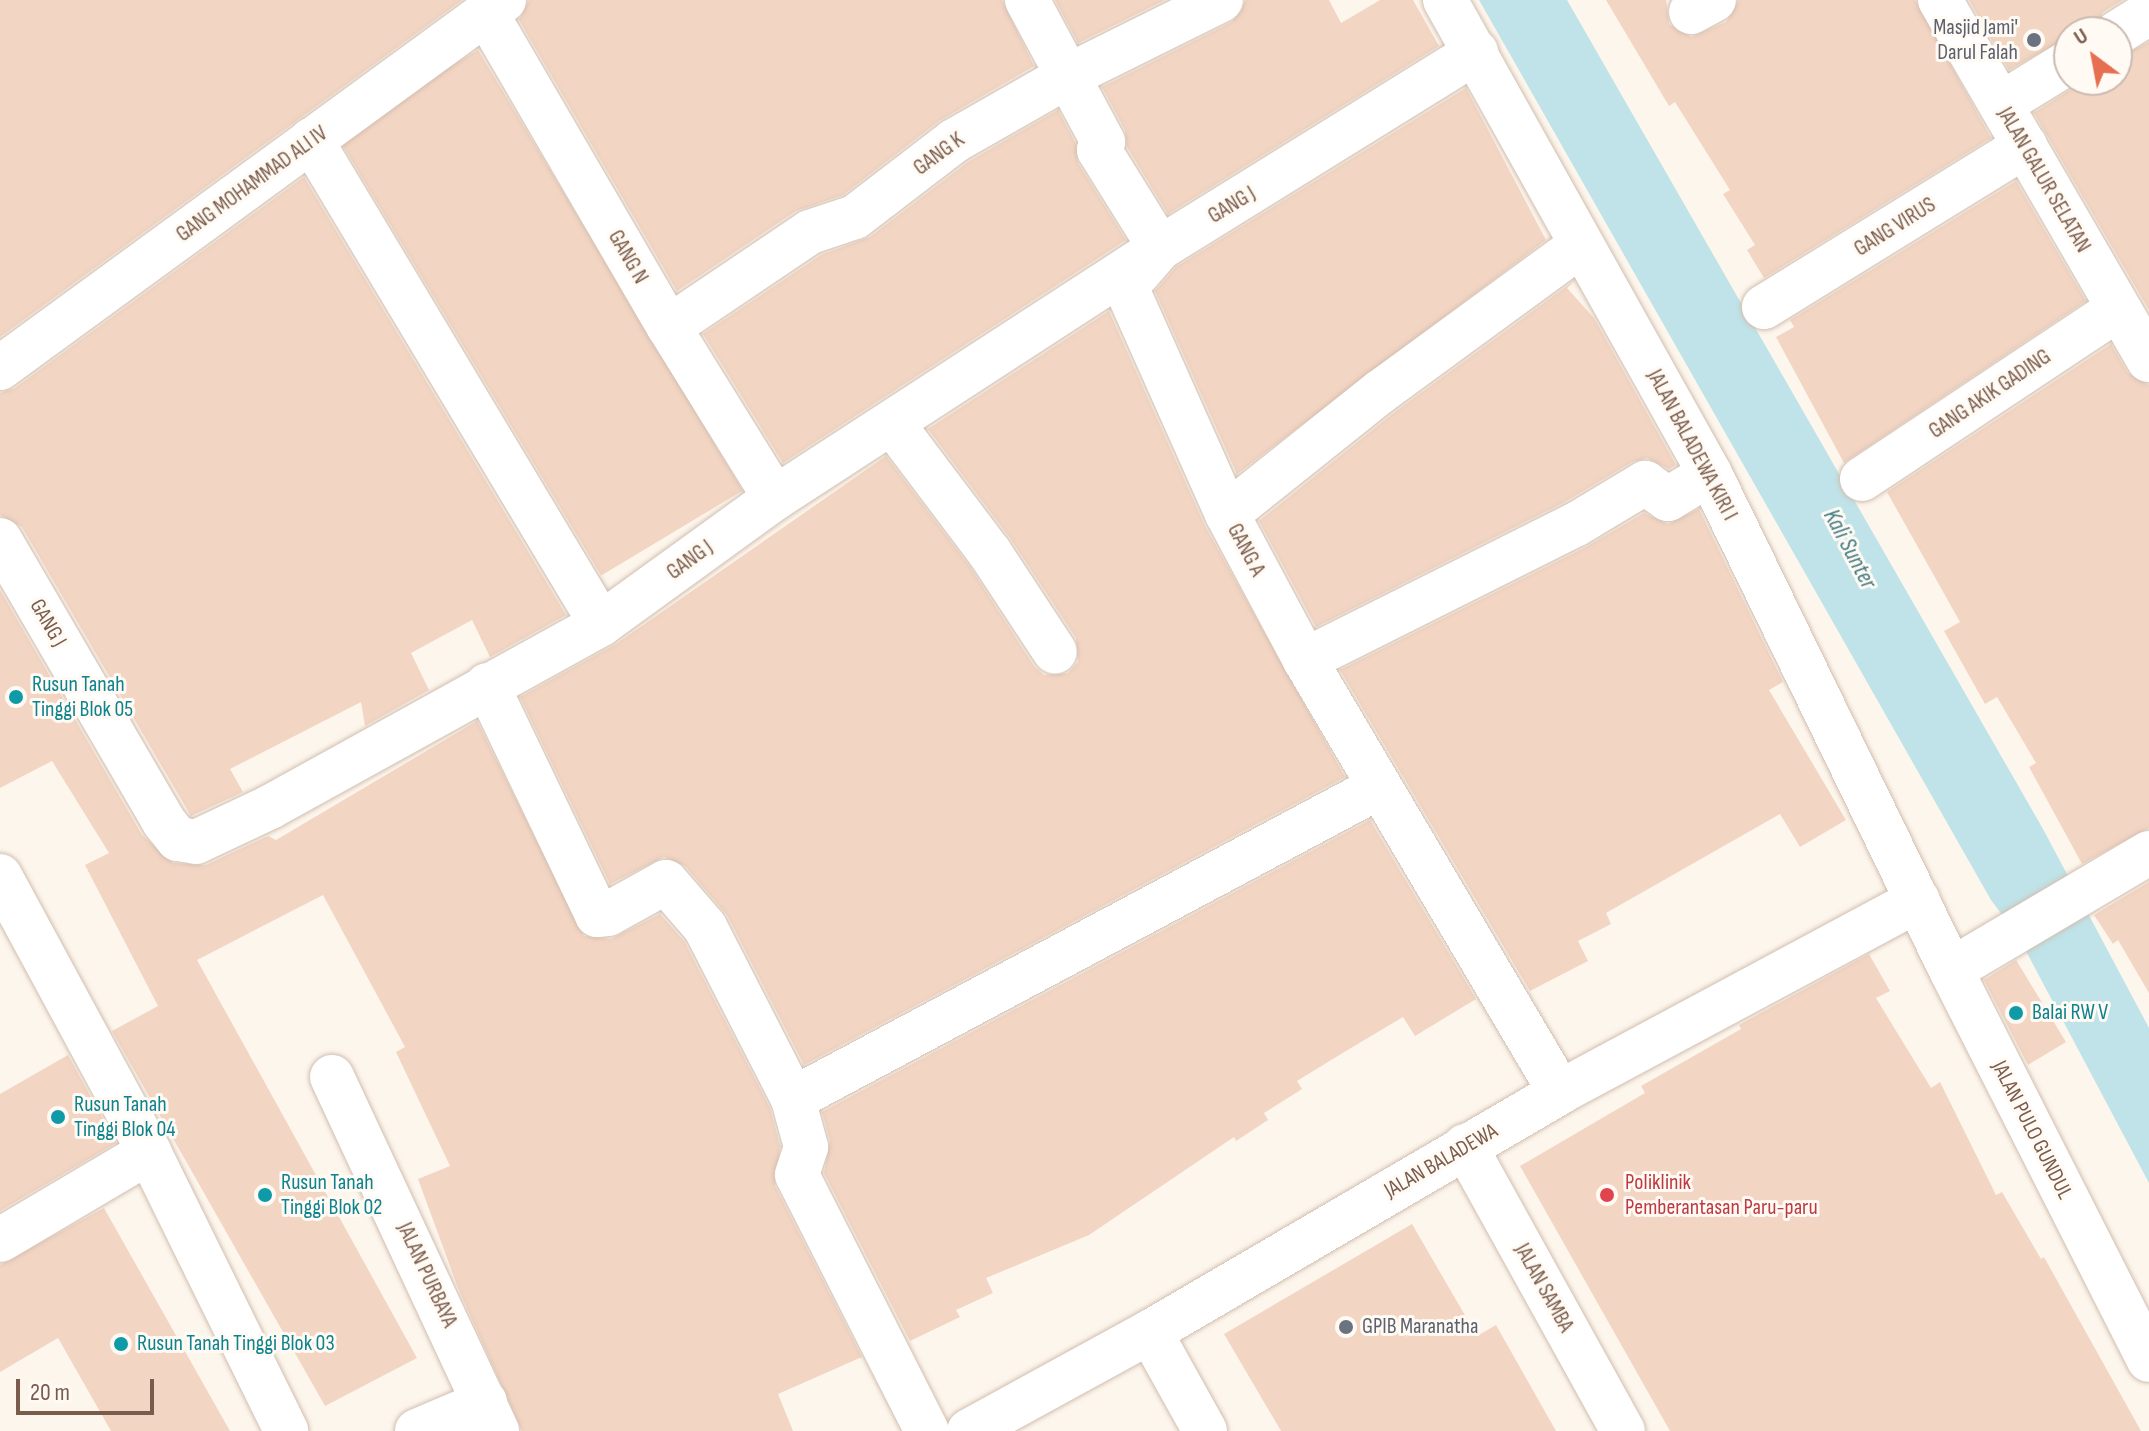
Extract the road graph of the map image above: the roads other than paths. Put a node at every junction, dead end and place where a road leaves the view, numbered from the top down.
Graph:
1 (1027, 0) edge
2 (1221, 0) edge
3 (1445, 0) edge
4 (1940, 0) edge
5 (495, 7) edge
6 (1476, 52) junction
7 (2053, 72) edge
8 (1066, 77) junction
9 (2001, 104) junction
10 (311, 140) junction
11 (2025, 146) junction
12 (1581, 245) junction
13 (1160, 248) junction
14 (1764, 307) dead end
15 (2118, 309) junction
16 (669, 327) junction
17 (2149, 360) edge
18 (0, 368) edge
19 (892, 423) junction
20 (1710, 474) junction
21 (1862, 479) dead end
22 (775, 498) junction
23 (1227, 514) junction
24 (0, 540) edge
25 (601, 624) junction
26 (1055, 652) dead end
27 (1305, 660) junction
28 (487, 685) junction
29 (1379, 787) junction
30 (2149, 853) edge
31 (0, 876) edge
32 (1918, 900) junction
33 (1964, 963) junction
34 (332, 1077) dead end
35 (1560, 1092) junction
36 (793, 1099) junction
37 (1465, 1146) junction
38 (149, 1152) junction
39 (0, 1240) edge
40 (1150, 1332) junction
41 (2149, 1360) edge
42 (491, 1416) edge
43 (921, 1418) edge
44 (286, 1431) edge
45 (417, 1431) edge
46 (969, 1431) edge
47 (1205, 1431) edge
48 (1623, 1431) edge

1 - 8 street
2 - 8 street, GANG K
3 - 6 street, JALAN BALADEWA KIRI I
4 - 9 street, JALAN GALUR SELATAN
5 - 10 street, GANG MOHAMMAD ALI IV
5 - 16 street, GANG N
6 - 12 street, JALAN BALADEWA KIRI I
6 - 13 street, GANG J
7 - 9 street
8 - 13 street
8 - 16 street, GANG K
9 - 11 street, JALAN GALUR SELATAN
10 - 18 street, GANG MOHAMMAD ALI IV
10 - 25 street
11 - 14 street, GANG VIRUS
11 - 15 street, JALAN GALUR SELATAN
12 - 20 street, JALAN BALADEWA KIRI I
12 - 23 street
13 - 19 street, GANG J
13 - 23 street, GANG A
15 - 17 street, JALAN GALUR SELATAN
15 - 21 street, GANG AKIK GADING
16 - 22 street, GANG N
19 - 22 street, GANG J
19 - 26 street
20 - 27 street
20 - 32 street, JALAN BALADEWA KIRI I
22 - 25 street, GANG J
23 - 27 street, GANG A
24 - 28 street, GANG J
25 - 28 street, GANG J
27 - 29 street, GANG A
28 - 36 street
29 - 35 street, GANG A
29 - 36 street
30 - 33 street
31 - 38 street
32 - 33 street, JALAN PULO GUNDUL
32 - 35 street, JALAN BALADEWA
33 - 41 street, JALAN PULO GUNDUL
34 - 42 street, JALAN PURBAYA
35 - 37 street, JALAN BALADEWA
36 - 43 street
37 - 40 street, JALAN BALADEWA
37 - 48 street, JALAN SAMBA
38 - 39 street
38 - 44 street
40 - 46 street, JALAN BALADEWA
40 - 47 street
42 - 45 street

